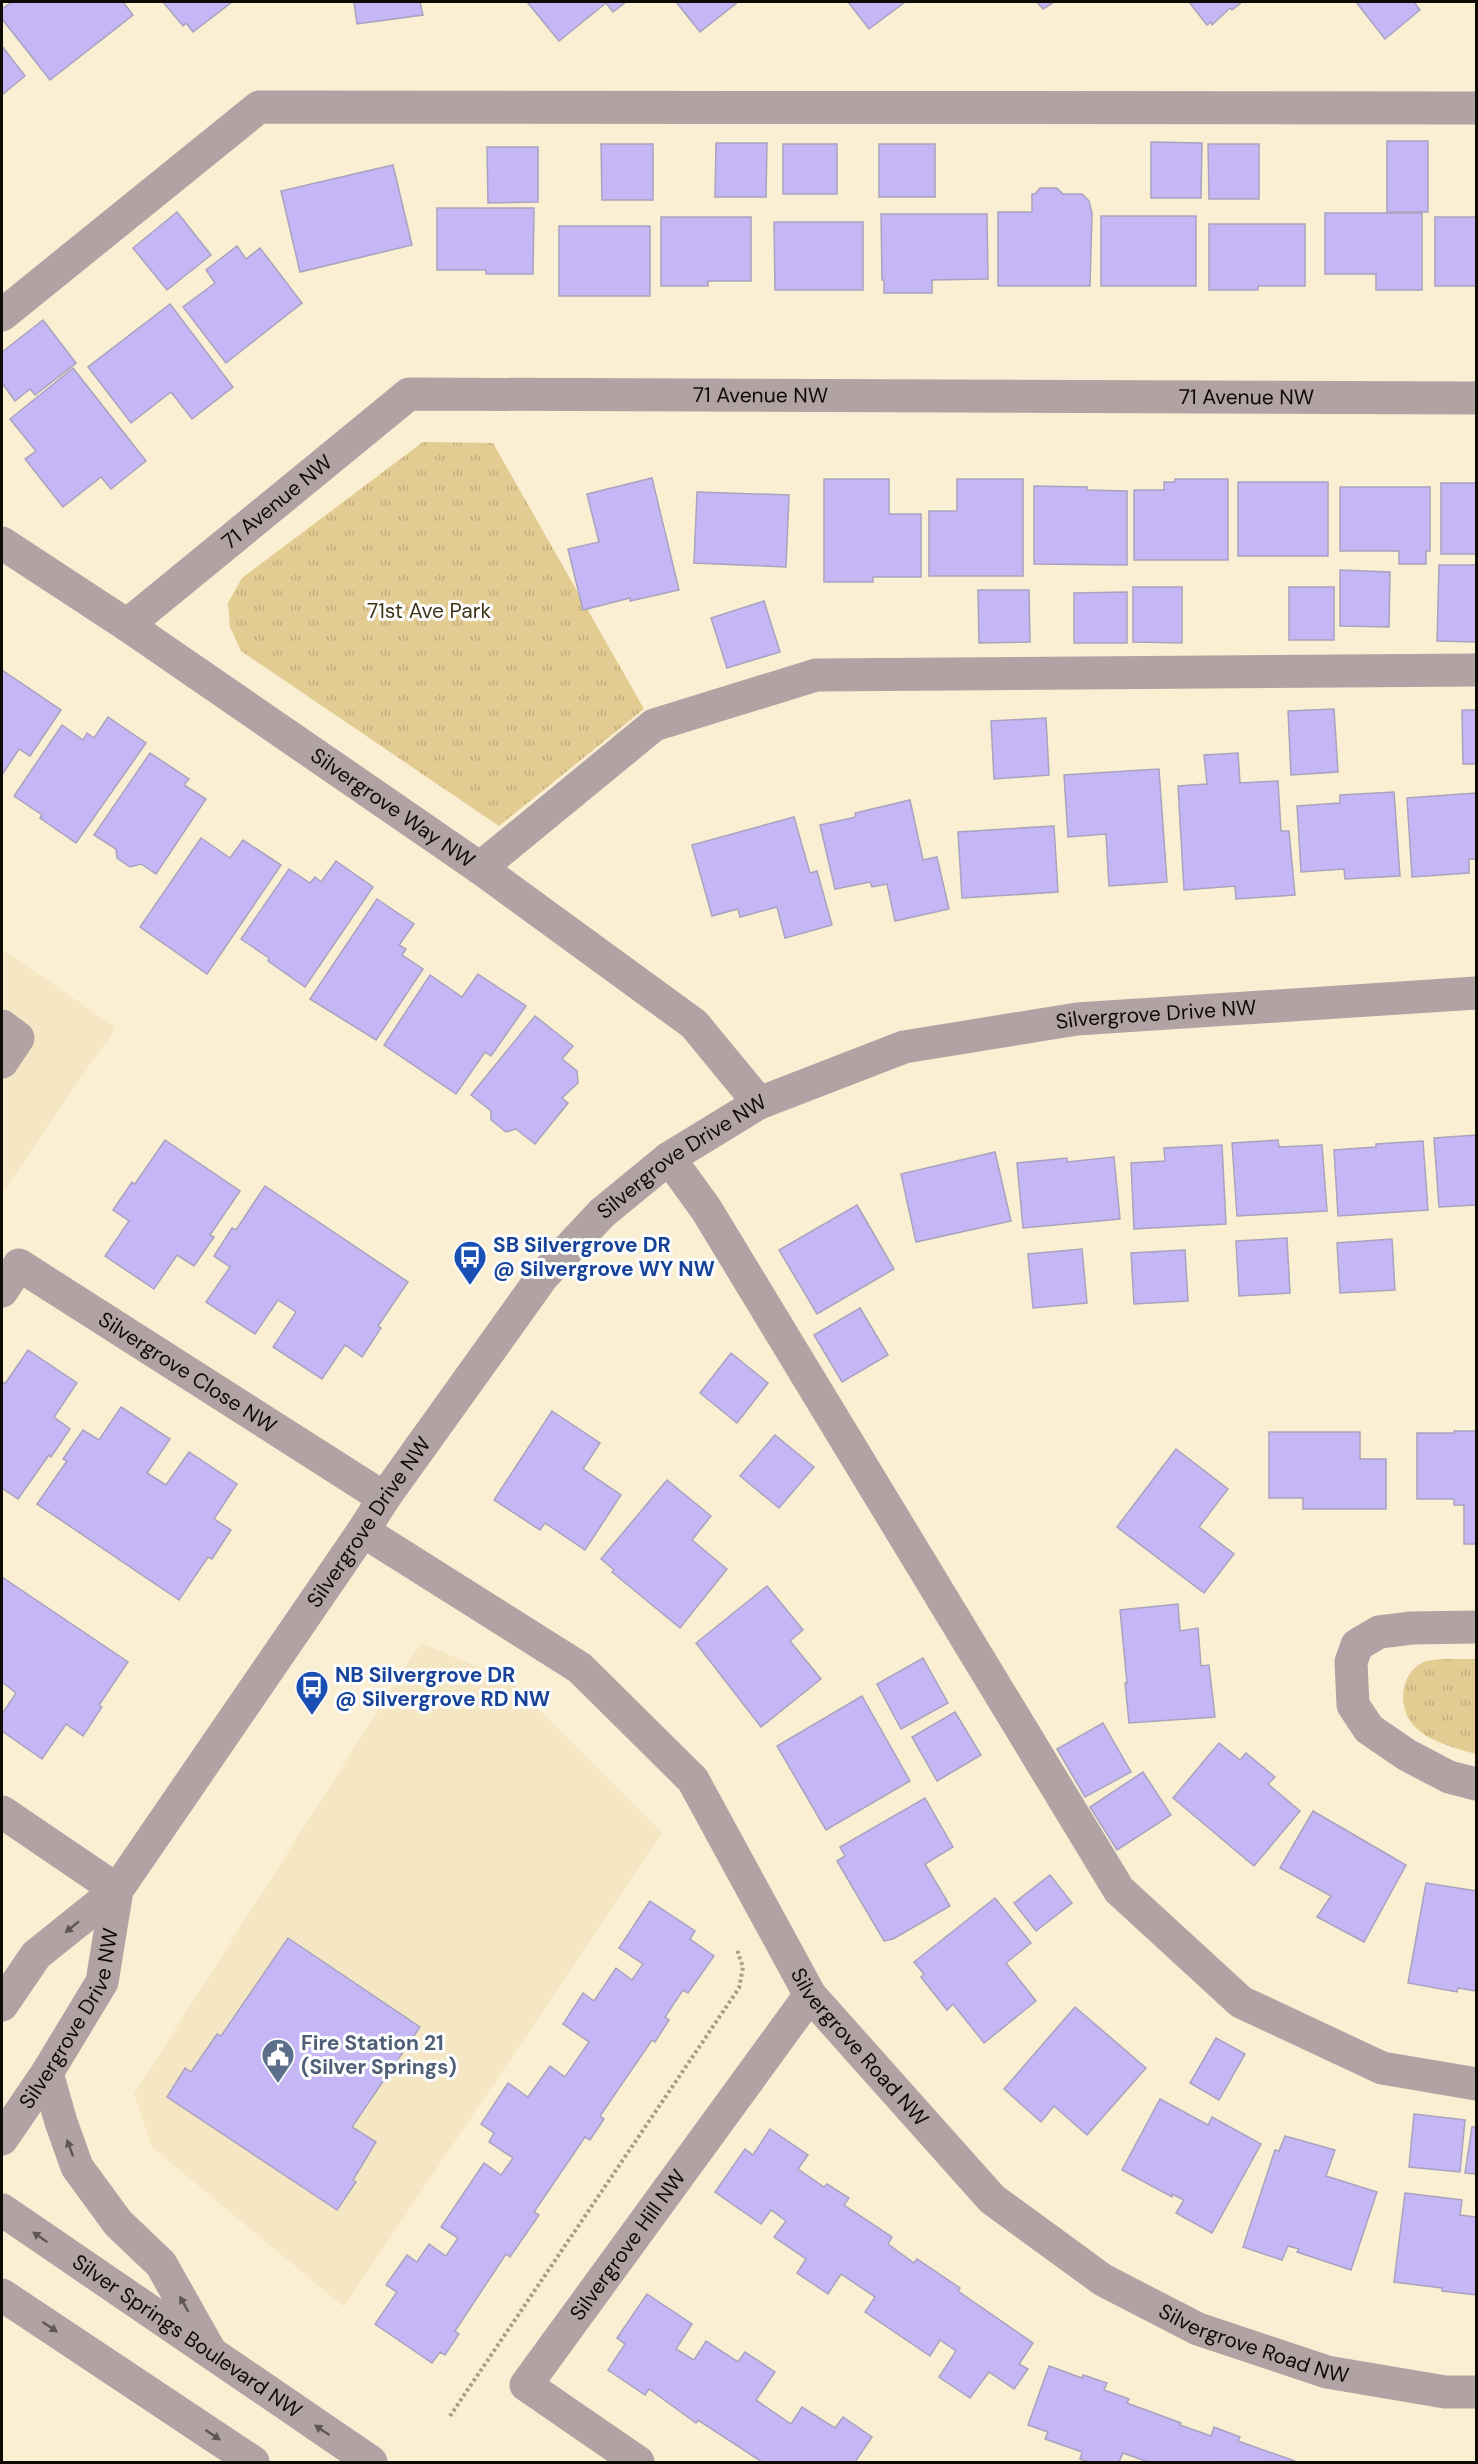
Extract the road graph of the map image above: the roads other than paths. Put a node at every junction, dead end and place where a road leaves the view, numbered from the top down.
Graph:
1 (1476, 108) edge
2 (2, 315) edge
3 (1476, 398) edge
4 (2, 543) edge
5 (127, 625) junction
6 (1476, 670) edge
7 (480, 868) junction
8 (1476, 993) edge
9 (2, 1026) edge
10 (2, 1062) edge
11 (759, 1103) junction
12 (669, 1158) junction
13 (2, 1291) edge
14 (384, 1498) junction
15 (363, 1531) junction
16 (1476, 1627) edge
17 (1476, 1784) edge
18 (2, 1812) edge
19 (117, 1890) junction
20 (810, 1995) junction
21 (2, 2005) edge
22 (47, 2073) junction
23 (1476, 2084) edge
24 (2, 2139) edge
25 (2, 2210) edge
26 (2, 2295) edge
27 (212, 2355) junction
28 (1476, 2392) edge
29 (253, 2463) edge
30 (371, 2463) edge
31 (638, 2463) edge

1 - 2 street
3 - 5 street, 71 Avenue NW
4 - 5 street, Silvergrove Way NW
5 - 7 street, Silvergrove Way NW
6 - 7 street
7 - 11 street, Silvergrove Way NW
8 - 11 street, Silvergrove Drive NW
9 - 10 street
11 - 12 street, Silvergrove Drive NW
12 - 14 street, Silvergrove Drive NW
12 - 23 street
13 - 14 street, Silvergrove Close NW
14 - 15 street, Silvergrove Drive NW
15 - 19 street, Silvergrove Drive NW
15 - 20 street, Silvergrove Road NW
16 - 17 street
18 - 19 street
19 -> 21 street, Silvergrove Drive NW
19 - 22 street, Silvergrove Drive NW
20 - 28 street, Silvergrove Road NW
20 - 31 street, Silvergrove Hill NW
22 - 24 street, Silvergrove Drive NW
27 -> 22 street
27 -> 25 street, Silver Springs Boulevard NW
26 -> 29 street
30 -> 27 street, Silver Springs Boulevard NW

